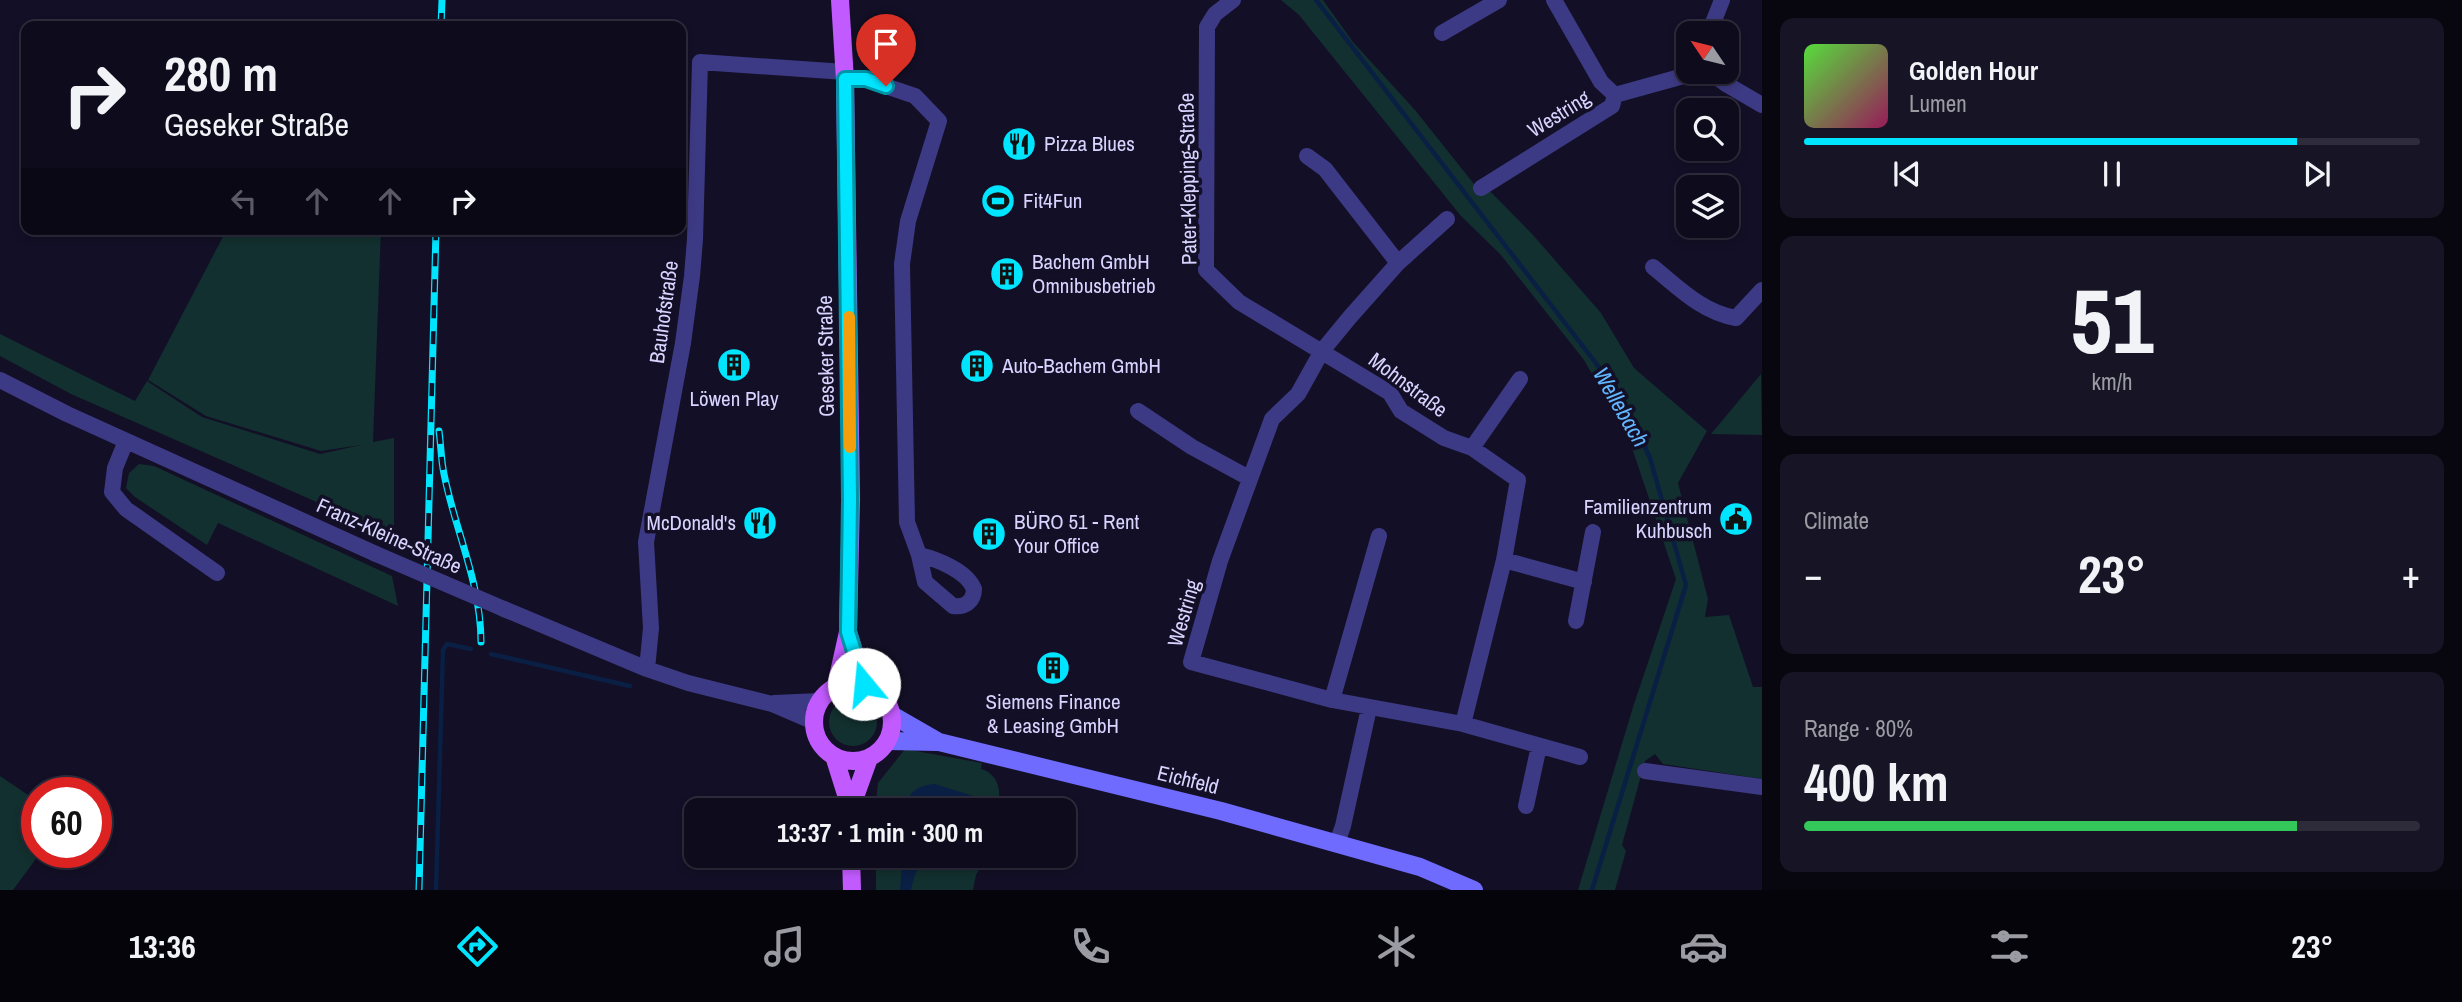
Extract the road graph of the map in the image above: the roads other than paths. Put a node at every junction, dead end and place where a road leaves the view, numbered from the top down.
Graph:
1 (840, 0) edge
2 (1233, 0) edge
3 (1499, 0) edge
4 (1554, 0) edge
5 (1722, 0) edge
6 (1714, 21) edge
7 (1442, 33) dead end
8 (845, 76) junction
9 (1676, 78) edge
10 (1726, 84) edge
11 (1615, 95) junction
12 (1762, 105) edge
13 (1307, 156) dead end
14 (1481, 188) dead end
15 (1447, 219) dead end
16 (1398, 263) junction
17 (1653, 267) dead end
18 (1762, 290) edge
19 (1322, 351) junction
20 (1520, 379) dead end
21 (0, 380) edge
22 (1138, 411) dead end
23 (126, 441) junction
24 (1472, 448) junction
25 (1249, 478) junction
26 (1593, 532) dead end
27 (1379, 536) dead end
28 (919, 555) dead end
29 (1504, 560) junction
30 (217, 573) dead end
31 (1584, 582) junction
32 (1576, 621) dead end
33 (848, 632) junction
34 (647, 669) junction
35 (864, 684) junction
36 (836, 687) junction
37 (1332, 700) junction
38 (820, 701) junction
39 (772, 704) junction
40 (1369, 708) junction
41 (892, 715) junction
42 (814, 722) junction
43 (1463, 724) junction
44 (888, 741) junction
45 (939, 742) junction
46 (1539, 746) junction
47 (834, 756) junction
48 (1580, 757) dead end
49 (869, 758) junction
50 (1645, 771) dead end
51 (1762, 787) edge
52 (847, 798) edge
53 (855, 798) edge
54 (1526, 806) dead end
55 (1337, 844) junction
56 (851, 868) edge
57 (852, 890) edge
58 (1474, 890) edge

1 - 8 main road, Geseker Straße
2 - 19 street, Pater-Klepping-Straße
3 - 7 street
4 - 11 street
5 - 6 street
8 - 28 street
8 - 33 main road, Geseker Straße
8 - 34 street, Bauhofstraße
9 - 11 street, Westring
10 - 12 street
11 - 14 street, Westring
13 - 16 street
15 - 16 street, Westring
16 - 19 street, Westring
17 - 18 street
19 - 24 street, Mohnstraße
19 - 25 street, Westring
20 - 24 street
21 - 23 street, Franz-Kleine-Straße
22 - 25 street
23 - 30 street
23 - 34 street, Franz-Kleine-Straße, bridge
24 - 29 street, Mohnstraße
25 - 37 street, Westring
26 - 31 street
27 - 37 street
29 - 31 street
29 - 43 street, Mohnstraße
31 - 32 street
33 - 35 main road, Geseker Straße
33 - 36 main road, Geseker Straße
34 - 39 street, Franz-Kleine-Straße
35 - 36 main road
35 - 41 main road
36 - 38 main road
37 - 40 street, Westring
38 - 39 street, Franz-Kleine-Straße
38 - 42 main road
39 - 42 street, Franz-Kleine-Straße
40 - 43 street, Westring
40 - 55 street
41 - 44 main road
41 - 45 main road, Eichfeld
42 - 47 main road
43 - 46 street, Westring
44 - 45 main road
44 - 49 main road
45 - 55 main road, Eichfeld
46 - 48 street, Westring
46 - 54 street
47 - 49 main road
47 - 52 main road
49 - 53 main road
50 - 51 street
55 - 58 main road, Eichfeld
56 - 57 main road

